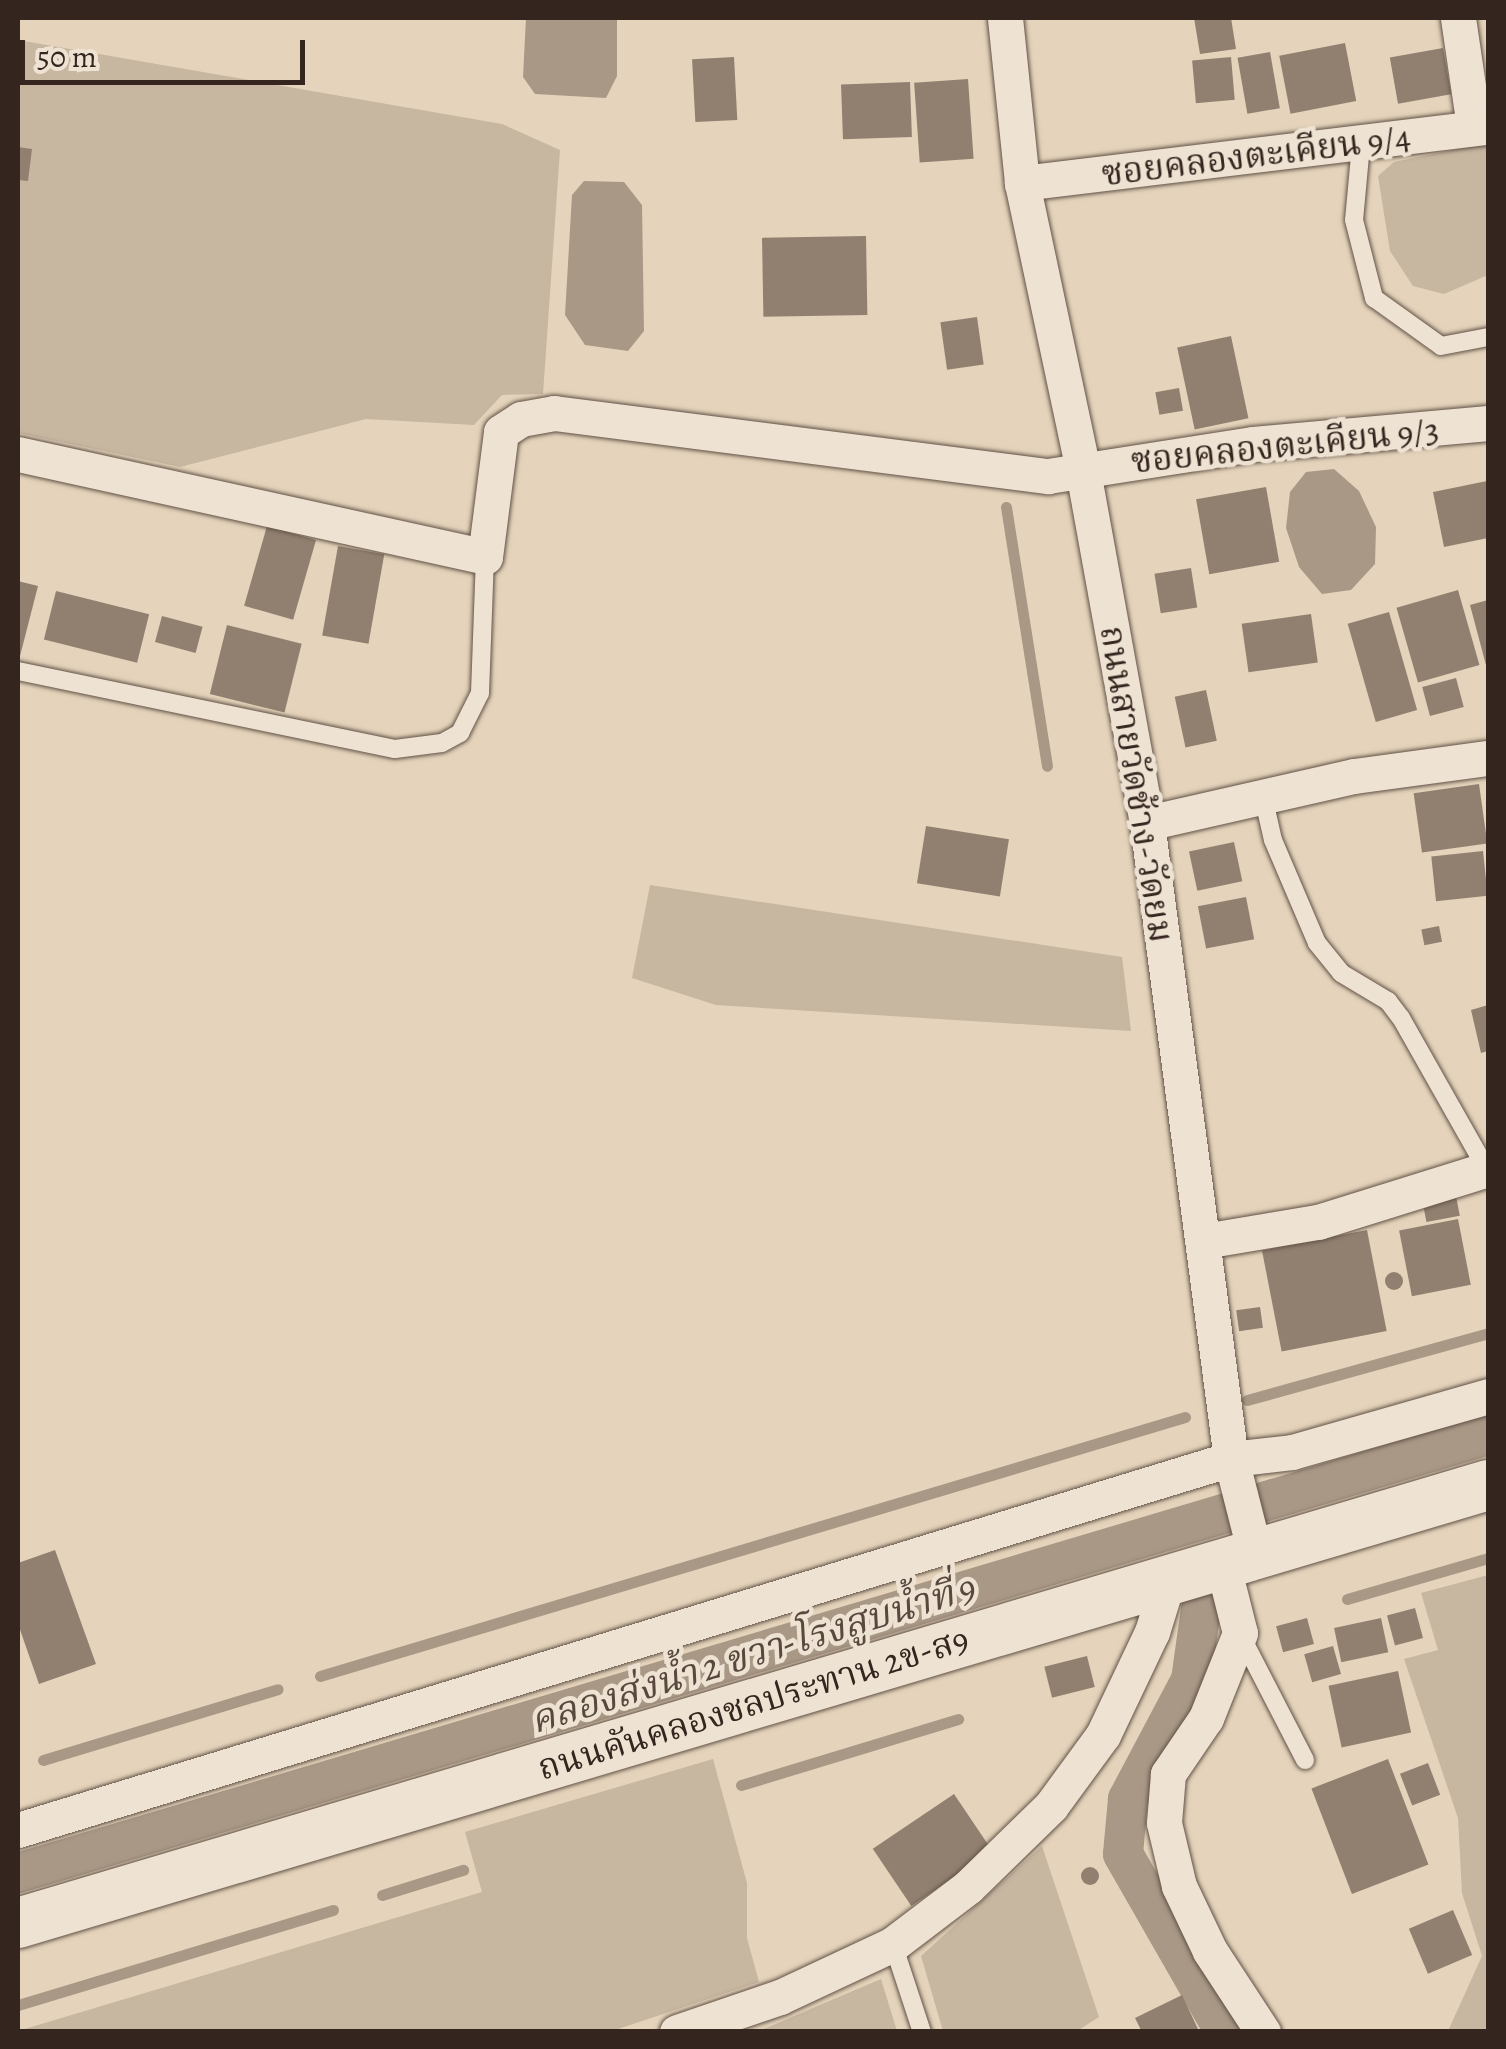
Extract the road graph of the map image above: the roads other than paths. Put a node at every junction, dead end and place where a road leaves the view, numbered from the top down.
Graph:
1 (1005, 18) edge
2 (1458, 18) edge
3 (1481, 127) edge
4 (1361, 145) junction
5 (1022, 183) junction
6 (1488, 338) edge
7 (1488, 422) edge
8 (18, 454) edge
9 (1083, 471) junction
10 (485, 558) junction
11 (18, 671) edge
12 (1488, 758) edge
13 (1263, 796) junction
14 (1147, 822) junction
15 (1488, 1170) edge
16 (1204, 1241) junction
17 (1488, 1396) edge
18 (1234, 1470) junction
19 (1488, 1485) edge
20 (1243, 1550) junction
21 (1169, 1578) junction
22 (1240, 1634) junction
23 (1304, 1760) dead end
24 (18, 1830) edge
25 (18, 1924) edge
26 (892, 1944) junction
27 (677, 2032) edge
28 (922, 2032) edge
29 (1263, 2032) edge

1 - 5 street, ถนนสายวัดช้าง-วัดยม
2 - 3 street
3 - 4 street, ซอยคลองตะเคียน 9/4
4 - 5 street, ซอยคลองตะเคียน 9/4
4 - 6 lane
5 - 9 street, ถนนสายวัดช้าง-วัดยม
7 - 9 street, ซอยคลองตะเคียน 9/3
8 - 10 street
9 - 10 street, ซอยคลองตะเคียน 9/3
9 - 14 street, ถนนสายวัดช้าง-วัดยม
10 - 11 lane
12 - 13 street
13 - 14 street
13 - 15 lane
14 - 16 street, ถนนสายวัดช้าง-วัดยม
15 - 16 street
16 - 18 street, ถนนสายวัดช้าง-วัดยม
17 - 18 street
18 - 20 street, ถนนสายวัดช้าง-วัดยม
18 - 24 street
19 - 20 street, ถนนคันคลองชลประทาน 2ข-ส9
20 - 21 street, ถนนคันคลองชลประทาน 2ข-ส9
20 - 22 street, ถนนสายวัดช้าง-วัดยม
21 - 25 street, ถนนคันคลองชลประทาน 2ข-ส9
21 - 26 street
22 - 23 lane
22 - 29 street
26 - 27 street
26 - 28 lane

